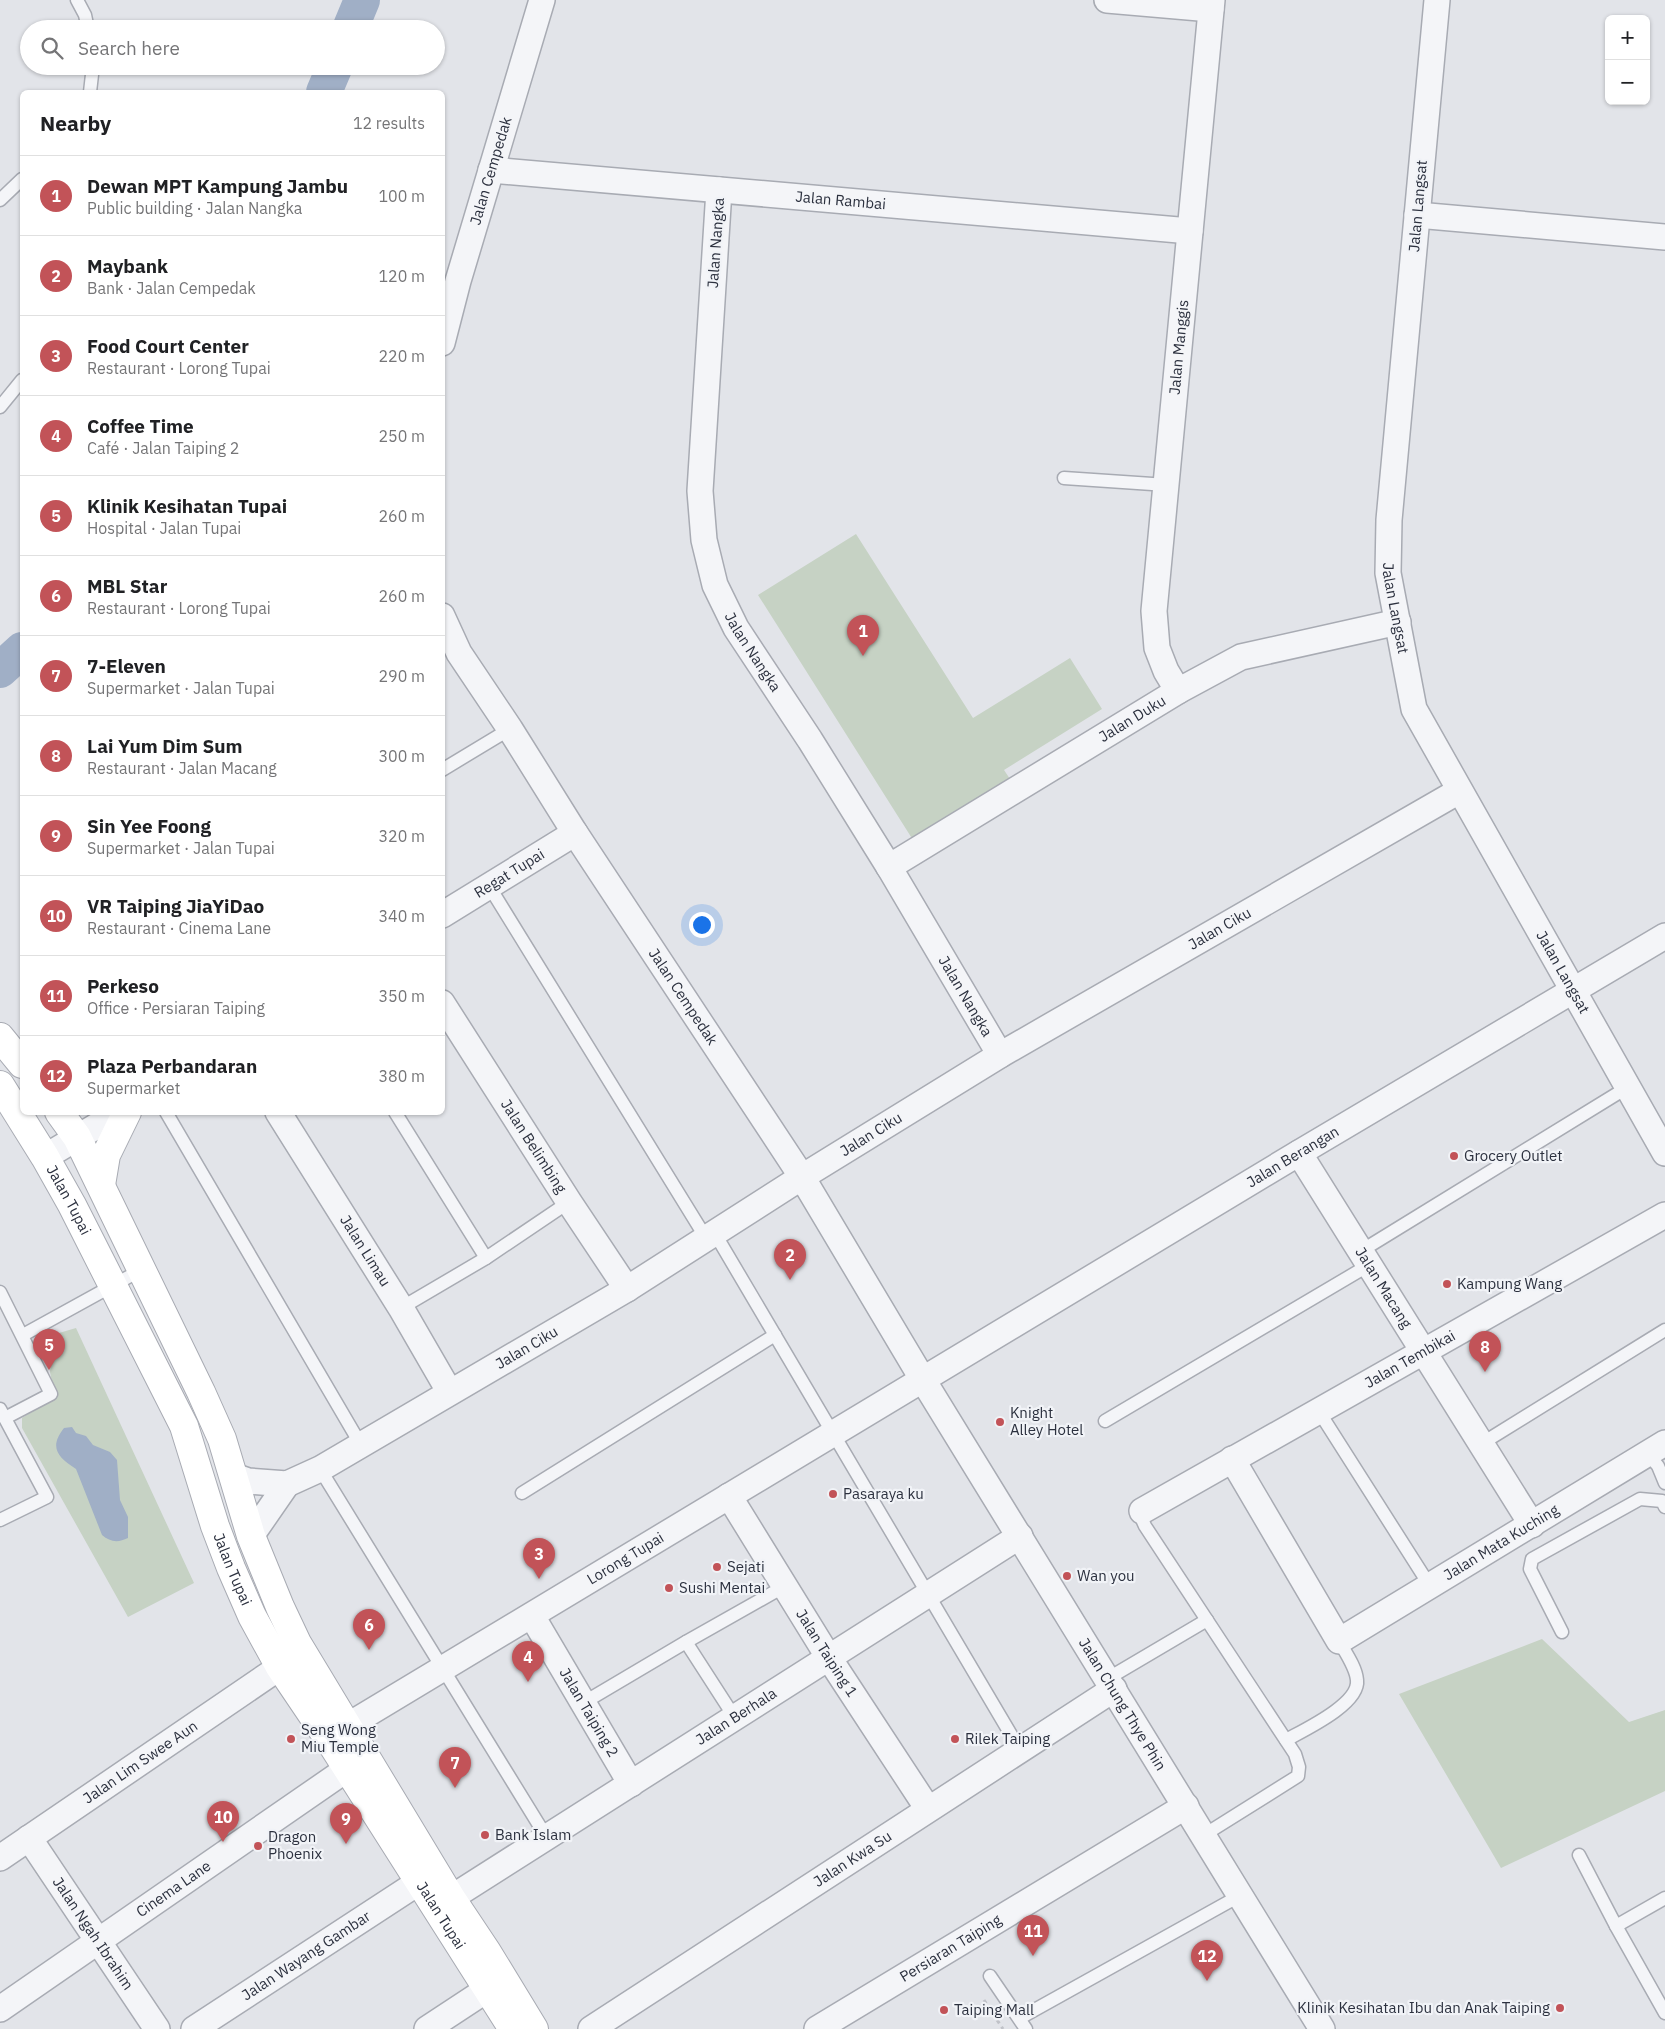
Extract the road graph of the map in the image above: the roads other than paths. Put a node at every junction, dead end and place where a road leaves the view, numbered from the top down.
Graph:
1 (77, 0) edge
2 (542, 0) edge
3 (1107, 0) edge
4 (1437, 0) edge
5 (1211, 4) edge
6 (86, 20) edge
7 (92, 75) edge
8 (90, 90) edge
9 (491, 170) junction
10 (20, 181) edge
11 (719, 190) junction
12 (0, 200) edge
13 (1417, 215) junction
14 (1190, 231) junction
15 (1665, 237) edge
16 (445, 332) edge
17 (20, 382) edge
18 (0, 407) edge
19 (1064, 478) dead end
20 (1166, 486) junction
21 (1398, 622) junction
22 (445, 630) edge
23 (451, 658) edge
24 (1178, 691) junction
25 (510, 729) junction
26 (445, 768) edge
27 (1460, 791) junction
28 (575, 833) junction
29 (889, 867) junction
30 (489, 886) junction
31 (445, 913) edge
32 (1665, 936) edge
33 (1573, 991) junction
34 (445, 1008) edge
35 (0, 1037) edge
36 (1000, 1054) junction
37 (20, 1062) edge
38 (0, 1084) edge
39 (1628, 1087) junction
40 (61, 1115) edge
41 (115, 1115) edge
42 (126, 1115) edge
43 (168, 1115) edge
44 (280, 1115) edge
45 (397, 1115) edge
46 (77, 1137) junction
47 (1299, 1152) junction
48 (1665, 1152) edge
49 (45, 1157) junction
50 (802, 1177) junction
51 (101, 1185) junction
52 (569, 1202) junction
53 (1665, 1214) edge
54 (710, 1235) junction
55 (486, 1258) junction
56 (1365, 1258) junction
57 (141, 1270) junction
58 (111, 1286) junction
59 (627, 1289) junction
60 (0, 1292) edge
61 (402, 1308) junction
62 (1665, 1330) edge
63 (23, 1335) junction
64 (775, 1335) junction
65 (1423, 1351) junction
66 (923, 1380) junction
67 (450, 1391) junction
68 (1318, 1410) junction
69 (2, 1414) edge
70 (1105, 1421) dead end
71 (833, 1434) junction
72 (1481, 1444) junction
73 (361, 1445) junction
74 (1657, 1448) edge
75 (1232, 1459) junction
76 (320, 1468) junction
77 (234, 1476) junction
78 (1665, 1483) edge
79 (286, 1484) junction
80 (522, 1493) dead end
81 (729, 1496) junction
82 (1664, 1502) edge
83 (1142, 1511) joint
84 (0, 1520) edge
85 (1532, 1525) junction
86 (251, 1536) junction
87 (1020, 1536) junction
88 (785, 1586) junction
89 (1430, 1586) junction
90 (928, 1594) junction
91 (532, 1616) junction
92 (1207, 1620) junction
93 (1562, 1632) dead end
94 (1339, 1641) junction
95 (686, 1642) junction
96 (829, 1658) junction
97 (280, 1667) junction
98 (444, 1669) junction
99 (1111, 1684) junction
100 (583, 1702) junction
101 (734, 1718) junction
102 (338, 1732) junction
103 (1286, 1740) junction
104 (1020, 1750) junction
105 (347, 1770) junction
106 (631, 1784) junction
107 (1186, 1806) junction
108 (928, 1809) junction
109 (1204, 1835) junction
110 (29, 1838) junction
111 (547, 1838) junction
112 (1, 1855) edge
113 (1579, 1855) dead end
114 (419, 1882) junction
115 (1241, 1895) junction
116 (451, 1898) junction
117 (1665, 1898) edge
118 (1616, 1926) junction
119 (98, 1941) junction
120 (990, 1976) dead end
121 (495, 1984) junction
122 (0, 2008) edge
123 (1665, 2013) edge
124 (1023, 2024) edge
125 (157, 2029) edge
126 (194, 2029) edge
127 (427, 2029) edge
128 (513, 2029) edge
129 (534, 2029) edge
130 (591, 2029) edge
131 (817, 2029) edge
132 (1322, 2029) edge

1 - 6 lane
2 - 9 street, Jalan Cempedak
3 - 5 street
4 - 13 street, Jalan Langsat
5 - 14 street, Jalan Manggis
7 - 8 lane
9 - 11 street, Jalan Rambai
9 - 16 street, Jalan Cempedak
10 - 12 lane
11 - 14 street, Jalan Rambai
11 - 29 street, Jalan Nangka
13 - 15 street
13 - 21 street, Jalan Langsat
14 - 20 street, Jalan Manggis
17 - 18 lane
19 - 20 lane
20 - 24 street, Jalan Manggis
21 - 24 street, Jalan Duku
21 - 27 street, Jalan Langsat
22 - 23 street, Jalan Cempedak
23 - 25 street, Jalan Cempedak
24 - 29 street, Jalan Duku
25 - 26 lane
25 - 28 street, Jalan Cempedak
27 - 33 street, Jalan Langsat
27 - 36 street, Jalan Ciku
28 - 30 street, Regat Tupai
28 - 50 street, Jalan Cempedak
29 - 36 street, Jalan Nangka
30 - 31 street, Regat Tupai
30 - 54 lane
32 - 33 street, Jalan Berangan
33 - 39 street, Jalan Langsat
33 - 47 street, Jalan Berangan
34 - 52 street, Jalan Belimbing
35 - 37 main road
36 - 50 street, Jalan Ciku
38 - 49 main road, Jalan Tupai
39 - 48 street, Jalan Langsat
39 - 56 lane
40 - 46 main road
41 - 46 street
42 - 51 main road
43 - 73 lane
44 - 61 street, Jalan Limau
45 - 55 lane
46 - 49 street
46 - 51 main road
47 - 56 street, Jalan Macang
47 - 66 street, Jalan Berangan
49 - 58 main road, Jalan Tupai
50 - 54 street, Jalan Ciku
50 - 66 street, Jalan Cempedak
51 - 57 main road
52 - 55 lane
52 - 59 street, Jalan Belimbing
53 - 65 street, Jalan Tembikai
54 - 59 street, Jalan Ciku
54 - 64 lane
55 - 61 lane
56 - 65 street, Jalan Macang
56 - 70 lane
57 - 58 lane
57 - 77 main road
58 - 63 lane
58 - 97 main road, Jalan Tupai
59 - 67 street, Jalan Ciku
60 - 63 lane
61 - 67 street, Jalan Limau
62 - 72 lane
63 - 69 lane
64 - 71 lane
64 - 80 lane
65 - 68 street, Jalan Tembikai
65 - 72 street, Jalan Macang
66 - 71 street, Lorong Tupai
66 - 87 street, Jalan Chung Thye Phin
67 - 73 street, Jalan Ciku
68 - 75 street, Jalan Tembikai
68 - 89 lane
69 - 84 lane
71 - 81 street, Lorong Tupai
71 - 90 lane
72 - 85 street, Jalan Macang
73 - 76 street, Jalan Ciku
74 - 78 lane
74 - 85 street, Jalan Mata Kuching
75 - 83 street, Jalan Tembikai
75 - 94 street
76 - 79 street, Jalan Ciku
76 - 98 lane
77 - 79 street
77 - 86 main road
79 - 86 street
81 - 88 street, Jalan Taiping 1
81 - 91 street, Lorong Tupai
82 - 93 lane
83 - 92 lane
85 - 89 street, Jalan Mata Kuching
86 - 102 main road
87 - 90 street, Jalan Berhala
87 - 99 street, Jalan Chung Thye Phin
88 - 95 lane
88 - 96 street, Jalan Taiping 1
89 - 94 street, Jalan Mata Kuching
90 - 96 street, Jalan Berhala
90 - 104 lane
91 - 98 street, Lorong Tupai
91 - 100 street, Jalan Taiping 2
92 - 99 lane
92 - 103 lane
94 - 103 lane
95 - 100 lane
95 - 101 lane
96 - 101 street, Jalan Berhala
96 - 108 street, Jalan Taiping 1
97 - 102 main road, Jalan Tupai
97 - 110 street, Jalan Lim Swee Aun
98 - 102 street, Lorong Tupai
98 - 111 lane
99 - 104 street, Jalan Kwa Su
99 - 107 street, Jalan Chung Thye Phin
100 - 106 street, Jalan Taiping 2
101 - 106 street, Jalan Berhala
102 - 105 main road, Jalan Tupai
102 - 116 main road, Jalan Tupai
103 - 109 lane
104 - 108 street, Jalan Kwa Su
105 - 114 main road, Jalan Tupai
105 - 119 street, Cinema Lane
106 - 111 street, Jalan Berhala
107 - 109 street, Jalan Chung Thye Phin
107 - 131 street, Persiaran Taiping
108 - 130 street, Jalan Kwa Su
109 - 115 street, Jalan Chung Thye Phin
110 - 112 street, Jalan Lim Swee Aun
110 - 119 street, Jalan Ngah Ibrahim
111 - 116 street, Jalan Berhala
113 - 118 lane
114 - 121 main road, Jalan Tupai
114 - 126 street, Jalan Wayang Gambar
115 - 124 lane
115 - 132 street, Jalan Chung Thye Phin
116 - 121 main road, Jalan Tupai
117 - 118 lane
118 - 123 lane
119 - 122 street, Cinema Lane
119 - 125 street, Jalan Ngah Ibrahim
120 - 124 lane
121 - 127 street
121 - 128 main road, Jalan Tupai
121 - 129 main road, Jalan Tupai

